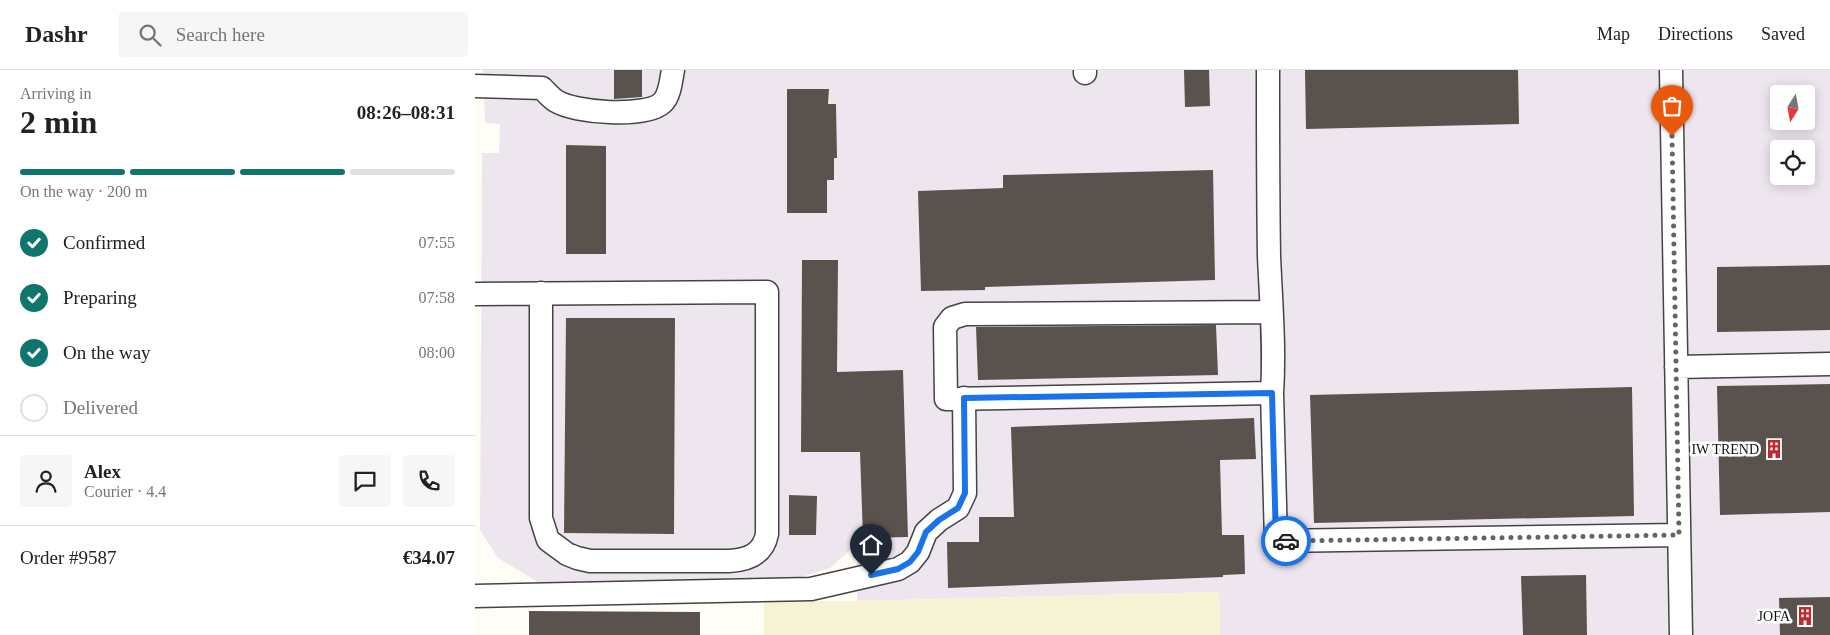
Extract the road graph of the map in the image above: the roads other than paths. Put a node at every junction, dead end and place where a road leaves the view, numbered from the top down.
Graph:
1 (673, 70) edge
2 (1268, 70) edge
3 (1671, 70) edge
4 (542, 79) edge
5 (475, 86) edge
6 (475, 294) edge
7 (541, 294) junction
8 (1271, 312) junction
9 (1830, 364) edge
10 (1675, 368) junction
11 (1272, 393) junction
12 (964, 398) junction
13 (1679, 535) junction
14 (475, 596) edge
15 (1681, 635) edge

1 - 4 lane
2 - 8 lane
3 - 10 lane
4 - 5 lane
6 - 7 lane
7 - 7 lane
8 - 11 lane
8 - 12 lane
9 - 10 lane
10 - 13 lane
11 - 12 lane
11 - 13 lane
12 - 14 lane
13 - 15 lane

